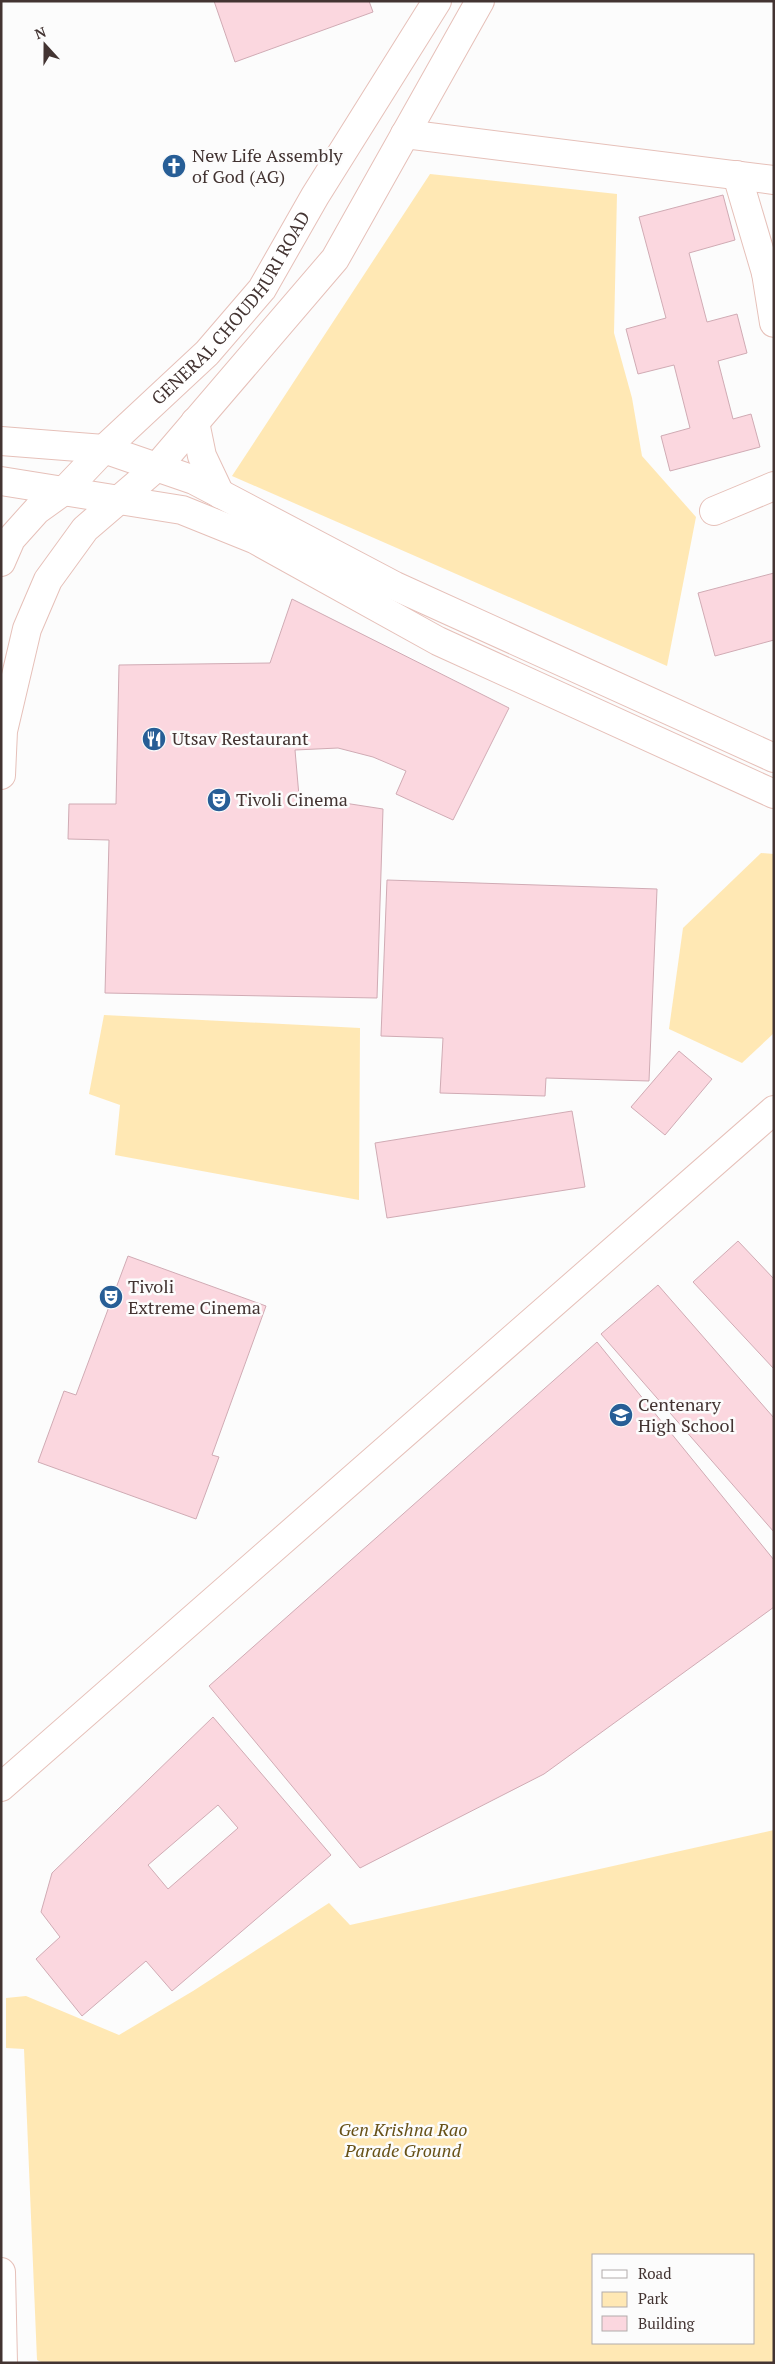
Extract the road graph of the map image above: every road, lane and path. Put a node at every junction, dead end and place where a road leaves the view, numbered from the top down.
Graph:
1 (437, 1) edge
2 (480, 1) edge
3 (405, 134) junction
4 (737, 175) junction
5 (774, 180) edge
6 (770, 269) edge
7 (774, 323) edge
8 (195, 422) junction
9 (1, 441) edge
10 (104, 450) junction
11 (157, 466) junction
12 (1, 481) edge
13 (774, 486) edge
14 (65, 490) junction
15 (220, 494) junction
16 (120, 498) junction
17 (714, 511) dead end
18 (1, 562) edge
19 (774, 758) edge
20 (1, 775) edge
21 (774, 794) edge
22 (774, 1110) edge
23 (1, 1787) edge
24 (1, 2272) edge
25 (3, 2363) edge

1 - 10 main road, GENERAL CHOUDHURI ROAD
2 - 3 main road
3 - 4 main road
3 - 8 main road
4 - 5 main road
4 - 6 main road
6 - 7 main road
8 - 11 main road
8 - 15 main road
9 - 10 main road
10 - 11 main road
10 - 14 main road, GENERAL CHOUDHURI ROAD
11 - 15 main road
11 - 16 main road
12 - 14 main road
13 - 17 main road
14 - 16 main road
14 - 18 main road
15 - 19 main road
16 - 20 main road
16 - 21 main road
22 - 23 main road
24 - 25 main road

